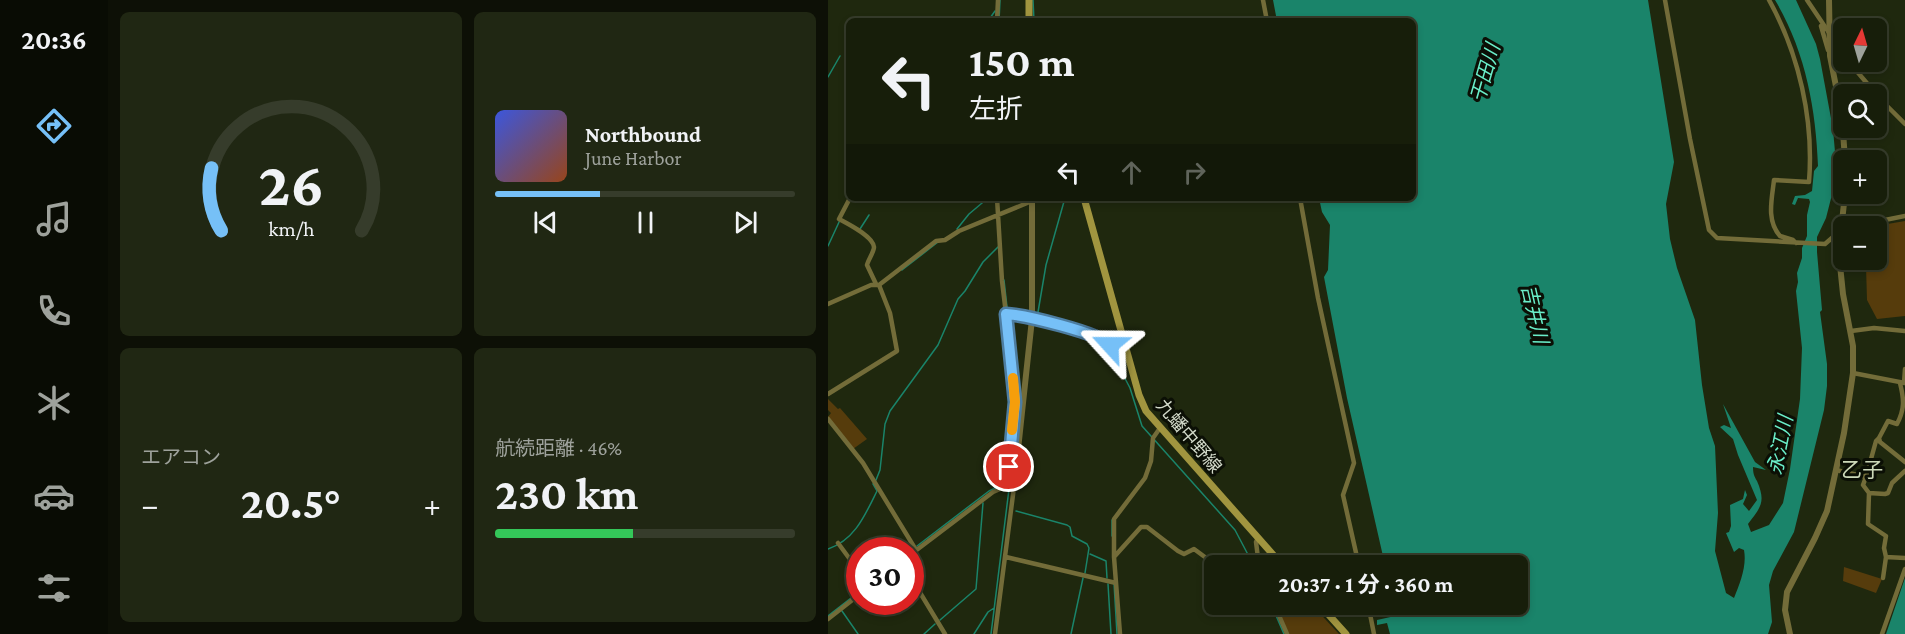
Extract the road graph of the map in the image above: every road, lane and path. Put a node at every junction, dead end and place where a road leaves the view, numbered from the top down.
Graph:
1 (998, 0) edge
2 (1029, 0) edge
3 (1263, 0) edge
4 (1665, 0) edge
5 (1769, 0) edge
6 (1806, 0) edge
7 (1829, 0) edge
8 (997, 18) edge
9 (1029, 18) edge
10 (1266, 18) edge
11 (1820, 20) junction
12 (1830, 36) junction
13 (1833, 40) edge
14 (1830, 56) junction
15 (1857, 72) edge
16 (1867, 84) edge
17 (1887, 106) edge
18 (1905, 124) edge
19 (1844, 150) edge
20 (849, 201) edge
21 (997, 201) edge
22 (1028, 201) edge
23 (1032, 201) edge
24 (1085, 201) edge
25 (1301, 201) edge
26 (999, 216) junction
27 (1905, 216) edge
28 (1887, 220) edge
29 (1833, 237) edge
30 (1796, 243) junction
31 (1840, 270) edge
32 (878, 285) junction
33 (828, 304) edge
34 (1008, 314) junction
35 (1032, 319) junction
36 (1851, 331) junction
37 (1905, 331) edge
38 (1905, 369) edge
39 (1124, 370) dead end
40 (1854, 373) junction
41 (1903, 383) edge
42 (828, 394) edge
43 (828, 419) edge
44 (1160, 428) junction
45 (1880, 438) junction
46 (1905, 462) edge
47 (1836, 470) junction
48 (1905, 471) edge
49 (1866, 477) junction
50 (1009, 485) junction
51 (1869, 493) junction
52 (908, 537) edge
53 (1258, 538) junction
54 (924, 542) edge
55 (839, 544) dead end
56 (846, 554) edge
57 (1258, 555) edge
58 (1273, 555) edge
59 (1357, 555) edge
60 (1204, 556) edge
61 (1006, 557) junction
62 (1114, 557) junction
63 (1886, 557) junction
64 (1905, 558) edge
65 (1905, 568) edge
66 (1882, 578) dead end
67 (1114, 583) junction
68 (924, 599) edge
69 (846, 605) edge
70 (1279, 615) edge
71 (1329, 615) edge
72 (1370, 615) edge
73 (828, 619) edge
74 (945, 634) edge
75 (995, 634) edge
76 (1120, 634) edge
77 (1287, 634) edge
78 (1346, 634) edge
79 (1374, 634) edge
80 (1790, 634) edge
81 (1882, 634) edge

1 - 8 street
2 - 9 main road
3 - 10 street
4 - 30 street
5 - 30 street
6 - 11 street
7 - 12 street
11 - 12 street
11 - 14 street
12 - 13 street
12 - 14 street
14 - 19 street
15 - 16 street
17 - 18 street
20 - 32 street
21 - 26 street
22 - 26 street
23 - 35 street
24 - 44 main road, 九蟠中野線
25 - 59 street
26 - 32 street
26 - 34 street
27 - 28 street
29 - 30 street
31 - 36 street
32 - 33 street
32 - 42 street
34 - 35 street
34 - 50 street
35 - 39 street
35 - 50 street
36 - 37 street
36 - 40 street
38 - 41 street
40 - 41 street
40 - 47 street
41 - 45 street
43 - 52 street
44 - 53 main road, 九蟠中野線
44 - 62 street
45 - 46 street
45 - 49 street
47 - 49 street
47 - 80 street
48 - 51 street
49 - 51 street
50 - 54 street
50 - 61 street
51 - 63 street
53 - 57 street
53 - 58 main road, 九蟠中野線
55 - 56 street
60 - 62 street
61 - 67 street
61 - 75 street
62 - 67 street
63 - 64 street
63 - 66 street
65 - 81 street
67 - 76 street
68 - 74 street
69 - 73 street
70 - 77 street
71 - 78 main road
72 - 79 street

